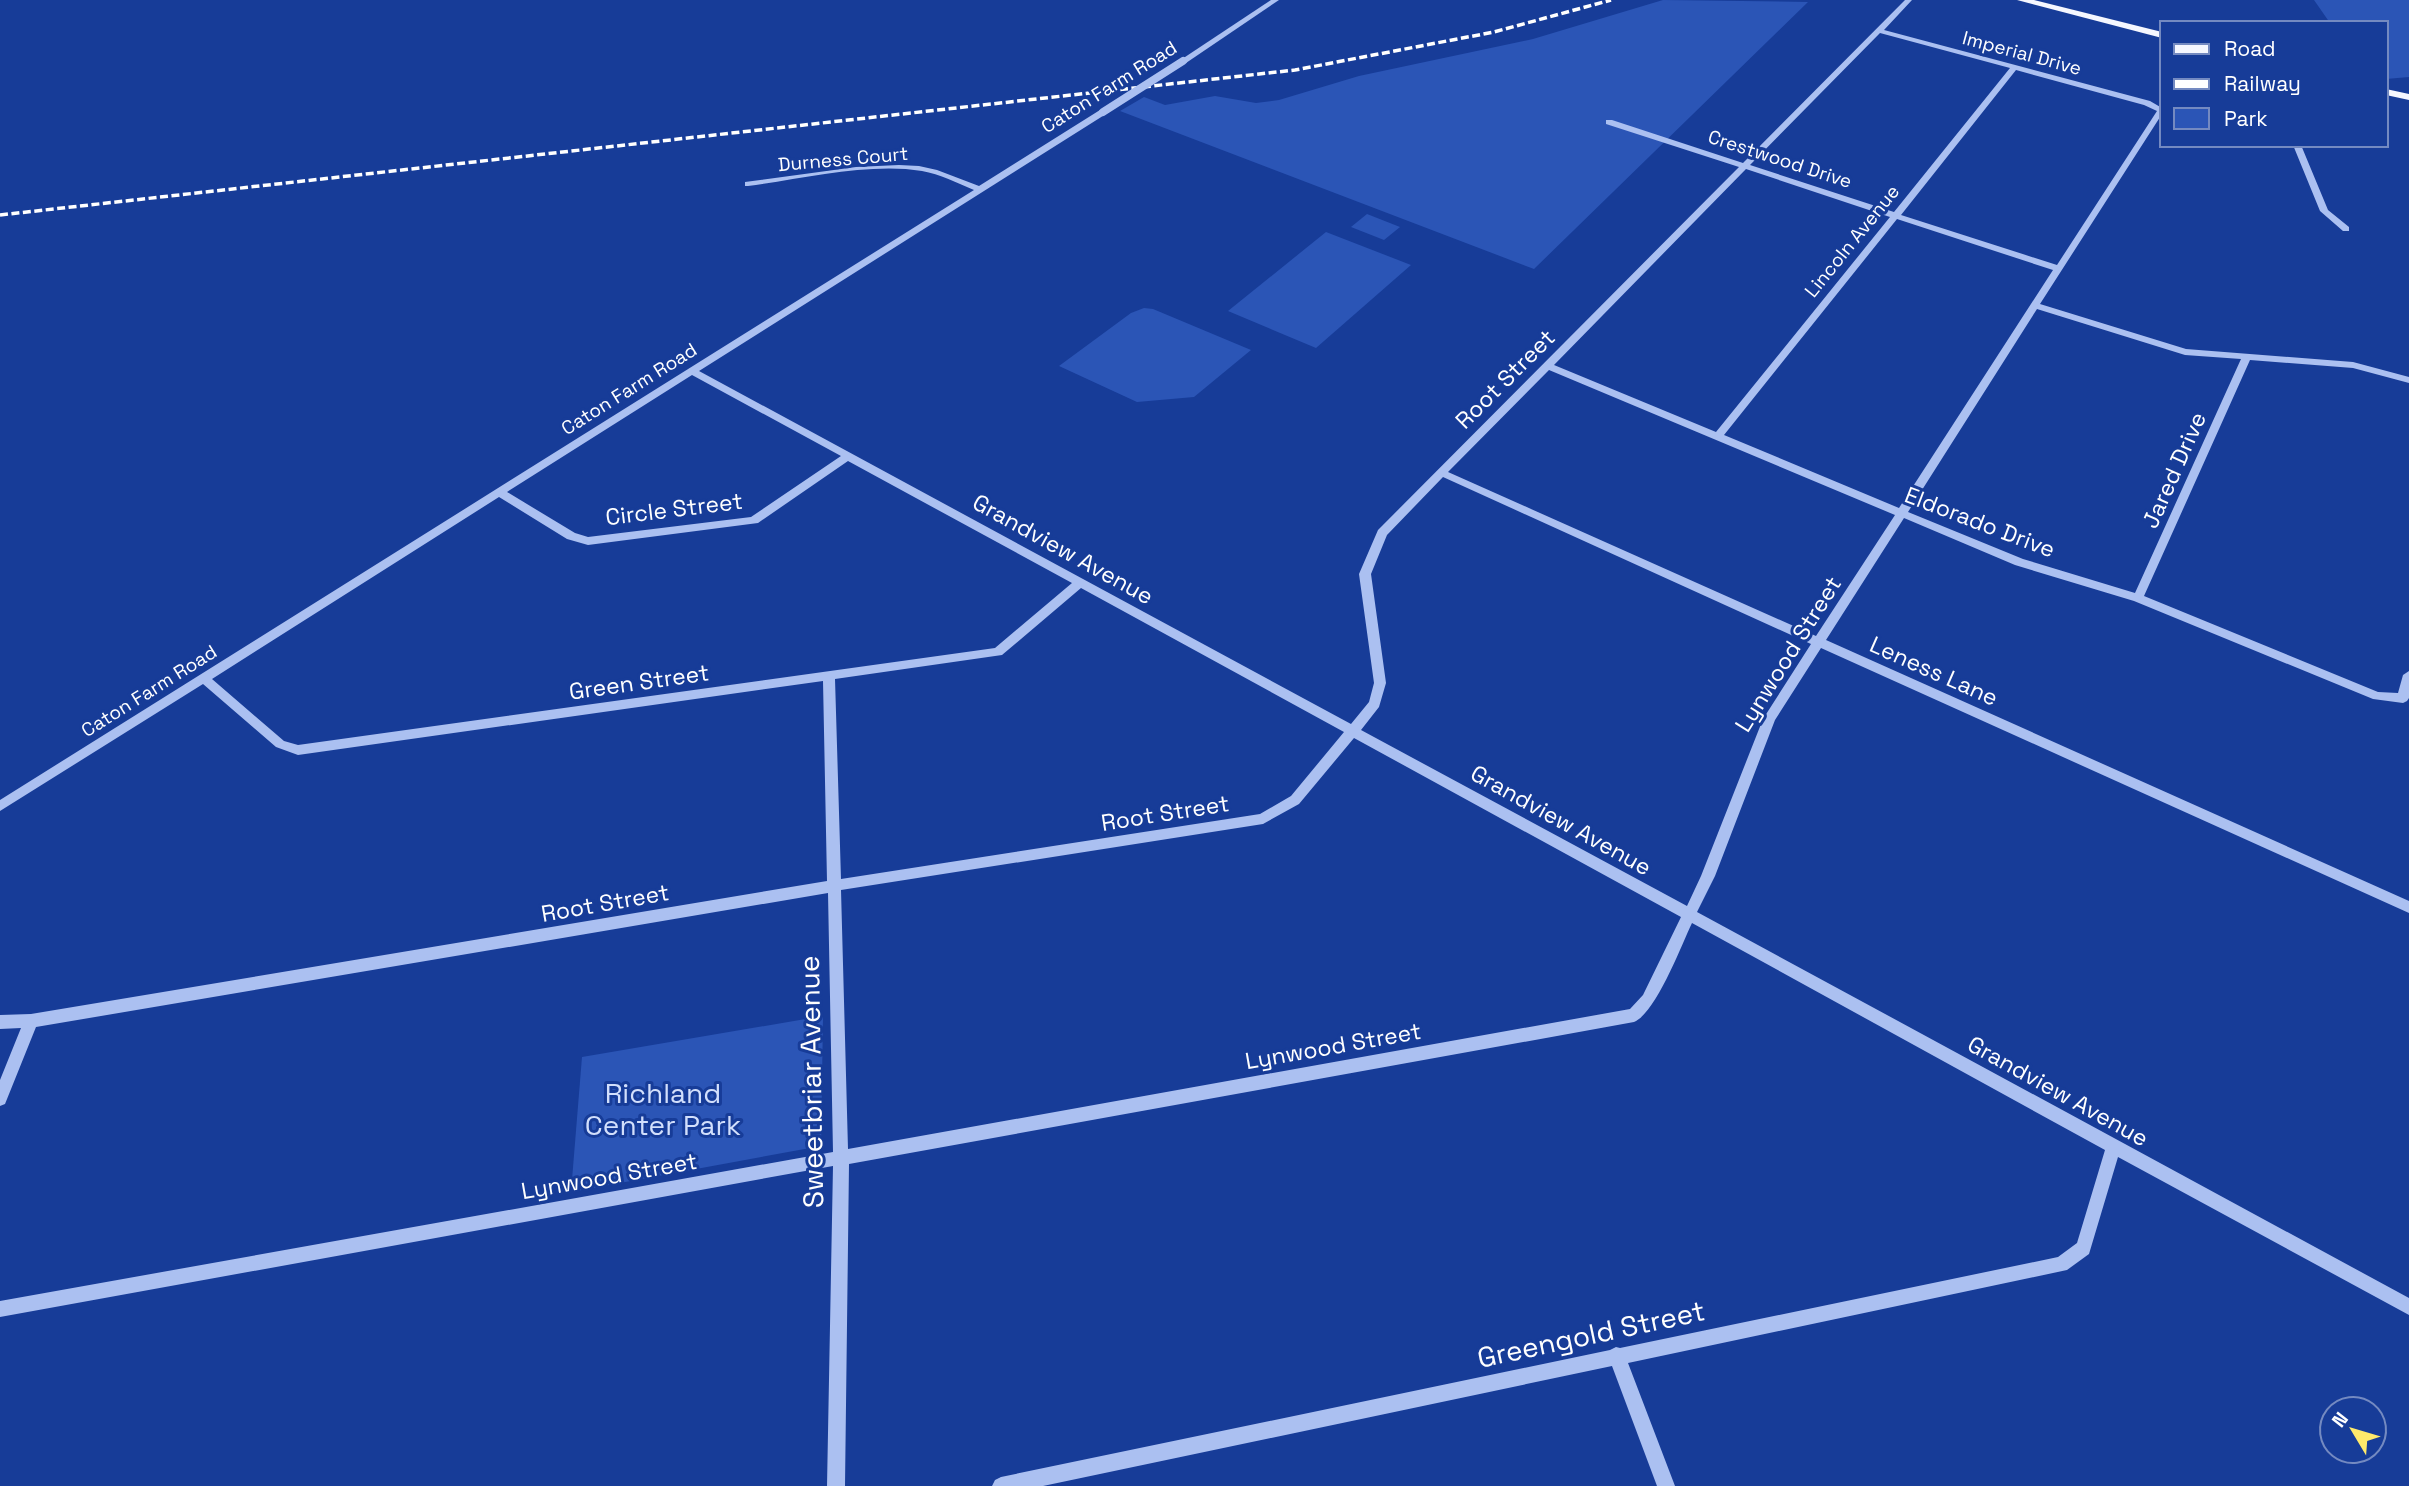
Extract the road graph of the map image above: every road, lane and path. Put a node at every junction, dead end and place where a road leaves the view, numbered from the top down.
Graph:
1 (1276, 0) edge
2 (1909, 0) edge
3 (2022, 0) edge
4 (1880, 31) junction
5 (2160, 35) edge
6 (2015, 67) junction
7 (2388, 92) edge
8 (2409, 97) edge
9 (2155, 107) joint
10 (2160, 110) edge
11 (2160, 112) edge
12 (1609, 122) dead end
13 (2298, 147) edge
14 (1746, 166) junction
15 (748, 184) dead end
16 (979, 189) junction
17 (1895, 215) junction
18 (2346, 229) dead end
19 (2059, 269) junction
20 (2036, 306) junction
21 (2246, 358) junction
22 (1548, 366) junction
23 (692, 370) junction
24 (2409, 380) edge
25 (1717, 437) junction
26 (848, 456) junction
27 (1442, 473) junction
28 (499, 492) junction
29 (1902, 515) junction
30 (1080, 582) junction
31 (2138, 598) junction
32 (1820, 642) junction
33 (2409, 675) edge
34 (829, 677) junction
35 (203, 678) junction
36 (1353, 731) junction
37 (0, 806) edge
38 (833, 886) junction
39 (2409, 907) edge
40 (1689, 914) junction
41 (31, 1021) junction
42 (0, 1022) edge
43 (0, 1099) edge
44 (2114, 1146) junction
45 (841, 1158) junction
46 (2409, 1307) edge
47 (0, 1309) edge
48 (1616, 1355) junction
49 (836, 1486) edge
50 (1001, 1486) edge
51 (1666, 1486) edge

1 - 16 street, Caton Farm Road, bridge
2 - 4 street, Root Street
3 - 5 main road
4 - 6 street, Imperial Drive
4 - 14 street, Root Street
6 - 9 street, Imperial Drive
6 - 17 street, Lincoln Avenue
7 - 8 main road
9 - 10 street, Lynwood Street
11 - 19 street, Lynwood Street
12 - 14 street, Crestwood Drive
13 - 18 street
14 - 17 street, Crestwood Drive
14 - 22 street, Root Street
15 - 16 street, Durness Court
16 - 23 street, Caton Farm Road
17 - 19 street, Crestwood Drive
17 - 25 street, Lincoln Avenue
19 - 20 street, Lynwood Street
20 - 21 street
20 - 29 street, Lynwood Street
21 - 24 street
21 - 31 street, Jared Drive
22 - 25 street, Eldorado Drive
22 - 27 street, Root Street
23 - 26 street, Grandview Avenue
23 - 28 street, Caton Farm Road
25 - 29 street, Eldorado Drive
26 - 28 street, Circle Street
26 - 30 street, Grandview Avenue
27 - 32 street, Leness Lane
27 - 36 street, Root Street
28 - 35 street, Caton Farm Road
29 - 31 street, Eldorado Drive
29 - 32 street, Lynwood Street
30 - 34 street, Green Street
30 - 36 street, Grandview Avenue
31 - 33 street, Eldorado Drive
32 - 39 street, Leness Lane
32 - 40 street, Lynwood Street
34 - 35 street, Green Street
34 - 38 street, Sweetbriar Avenue
35 - 37 street, Caton Farm Road
36 - 38 street, Root Street
36 - 40 street, Grandview Avenue
38 - 41 street, Root Street
38 - 45 street, Sweetbriar Avenue
40 - 44 street, Grandview Avenue
40 - 45 street, Lynwood Street
41 - 42 street, Root Street
41 - 43 street
44 - 46 street, Grandview Avenue
44 - 48 street, Greengold Street
45 - 47 street, Lynwood Street
45 - 49 street, Sweetbriar Avenue
48 - 50 street, Greengold Street
48 - 51 street

